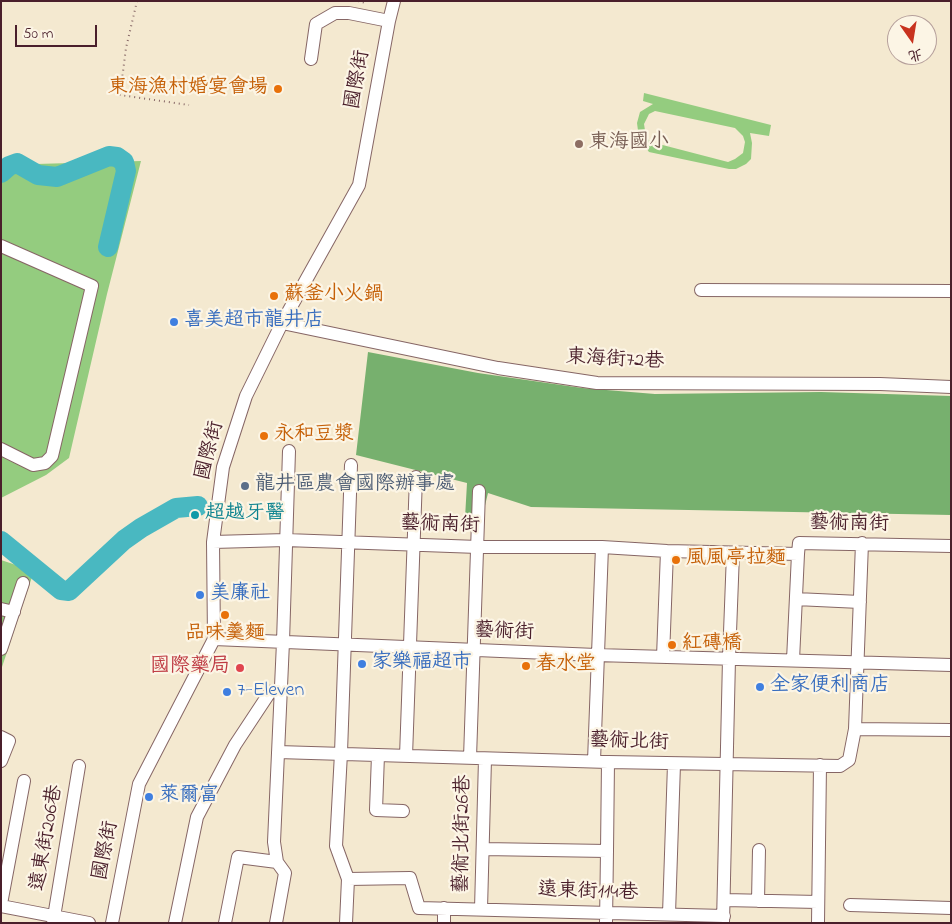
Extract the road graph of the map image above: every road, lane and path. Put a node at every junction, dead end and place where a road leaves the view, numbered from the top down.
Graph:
1 (137, 1) edge
2 (394, 1) edge
3 (389, 21) junction
4 (311, 59) dead end
5 (189, 105) dead end
6 (1, 246) edge
7 (701, 290) dead end
8 (951, 291) edge
9 (282, 322) junction
10 (951, 386) edge
11 (1, 450) edge
12 (289, 451) dead end
13 (351, 465) dead end
14 (416, 477) dead end
15 (479, 491) dead end
16 (286, 540) junction
17 (349, 541) junction
18 (213, 542) junction
19 (413, 544) junction
20 (862, 544) junction
21 (478, 546) junction
22 (951, 546) edge
23 (602, 548) junction
24 (667, 551) junction
25 (733, 553) junction
26 (798, 554) junction
27 (23, 583) dead end
28 (796, 599) junction
29 (860, 602) junction
30 (7, 610) edge
31 (214, 639) junction
32 (283, 642) junction
33 (345, 644) junction
34 (410, 647) junction
35 (1, 649) edge
36 (474, 650) junction
37 (596, 656) junction
38 (663, 657) junction
39 (729, 659) junction
40 (793, 660) junction
41 (858, 662) junction
42 (951, 665) edge
43 (281, 690) junction
44 (855, 729) junction
45 (951, 730) edge
46 (1, 737) edge
47 (278, 752) junction
48 (341, 753) junction
49 (378, 755) junction
50 (406, 756) junction
51 (470, 758) junction
52 (485, 759) junction
53 (1, 761) edge
54 (594, 761) junction
55 (608, 762) junction
56 (674, 764) junction
57 (726, 764) junction
58 (820, 765) junction
59 (79, 766) dead end
60 (24, 781) dead end
61 (403, 811) dead end
62 (483, 849) junction
63 (759, 850) dead end
64 (607, 851) junction
65 (277, 862) junction
66 (348, 878) junction
67 (724, 900) junction
68 (758, 901) junction
69 (818, 902) junction
70 (1, 905) edge
71 (850, 905) dead end
72 (444, 908) junction
73 (951, 908) edge
74 (481, 909) junction
75 (669, 914) junction
76 (606, 918) edge
77 (53, 919) edge
78 (724, 919) edge
79 (89, 923) edge
80 (112, 923) edge
81 (175, 923) edge
82 (225, 923) edge
83 (276, 923) edge
84 (346, 923) edge
85 (444, 923) edge
86 (818, 923) edge

1 - 5 path
2 - 3 street, 國際街
3 - 4 street
3 - 9 street, 國際街
6 - 11 street
7 - 8 street
9 - 10 street, 東海街72巷
9 - 18 street, 國際街
12 - 16 street
13 - 17 street
14 - 19 street
15 - 21 street
16 - 17 street, 藝術南街
16 - 18 street, 藝術南街
16 - 32 street
17 - 19 street, 藝術南街
17 - 33 street
18 - 31 street, 國際街
19 - 21 street, 藝術南街
19 - 34 street
20 - 22 street, 藝術南街
20 - 26 street, 藝術南街
20 - 29 street, 藝術北街
21 - 23 street, 藝術南街
21 - 36 street
23 - 24 street, 藝術南街
23 - 37 street
24 - 25 street, 藝術南街
24 - 38 street
25 - 26 street, 藝術南街
25 - 39 street
26 - 28 street
27 - 30 street
28 - 29 street
28 - 40 street
29 - 41 street, 藝術北街
30 - 35 street
31 - 32 street, 藝術街
31 - 80 street, 國際街
32 - 33 street, 藝術街
32 - 43 street
33 - 34 street, 藝術街
33 - 48 street
34 - 36 street, 藝術街
34 - 50 street
36 - 37 street, 藝術街
36 - 51 street
37 - 38 street, 藝術街
37 - 54 street
38 - 39 street, 藝術街
39 - 40 street, 藝術街
39 - 57 street
40 - 41 street, 藝術街
41 - 42 street, 藝術街
41 - 44 street, 藝術北街
43 - 47 street
43 - 81 street
44 - 45 street
44 - 58 street, 藝術北街
46 - 53 street
47 - 48 street, 藝術北街
47 - 65 street
48 - 49 street, 藝術北街
48 - 66 street
49 - 50 street, 藝術北街
49 - 61 street
50 - 51 street, 藝術北街
51 - 52 street, 藝術北街
52 - 54 street, 藝術北街
52 - 62 street, 藝術北街26巷
54 - 55 street, 藝術北街
55 - 56 street, 藝術北街
55 - 64 street
56 - 57 street, 藝術北街
56 - 75 street
57 - 58 street, 藝術北街
57 - 67 street
58 - 69 street
59 - 77 street, 遠東街206巷
60 - 70 street
62 - 64 street
62 - 74 street, 藝術北街26巷
63 - 68 street
64 - 76 street
65 - 82 street
65 - 83 street
66 - 72 street, 遠東街114巷
66 - 84 street
67 - 68 street
67 - 78 street
68 - 69 street
69 - 86 street
70 - 77 street
71 - 73 street
72 - 74 street, 遠東街114巷
72 - 85 street
74 - 76 street, 遠東街114巷
75 - 76 street, 遠東街114巷
75 - 78 street, 遠東街114巷
77 - 79 street

